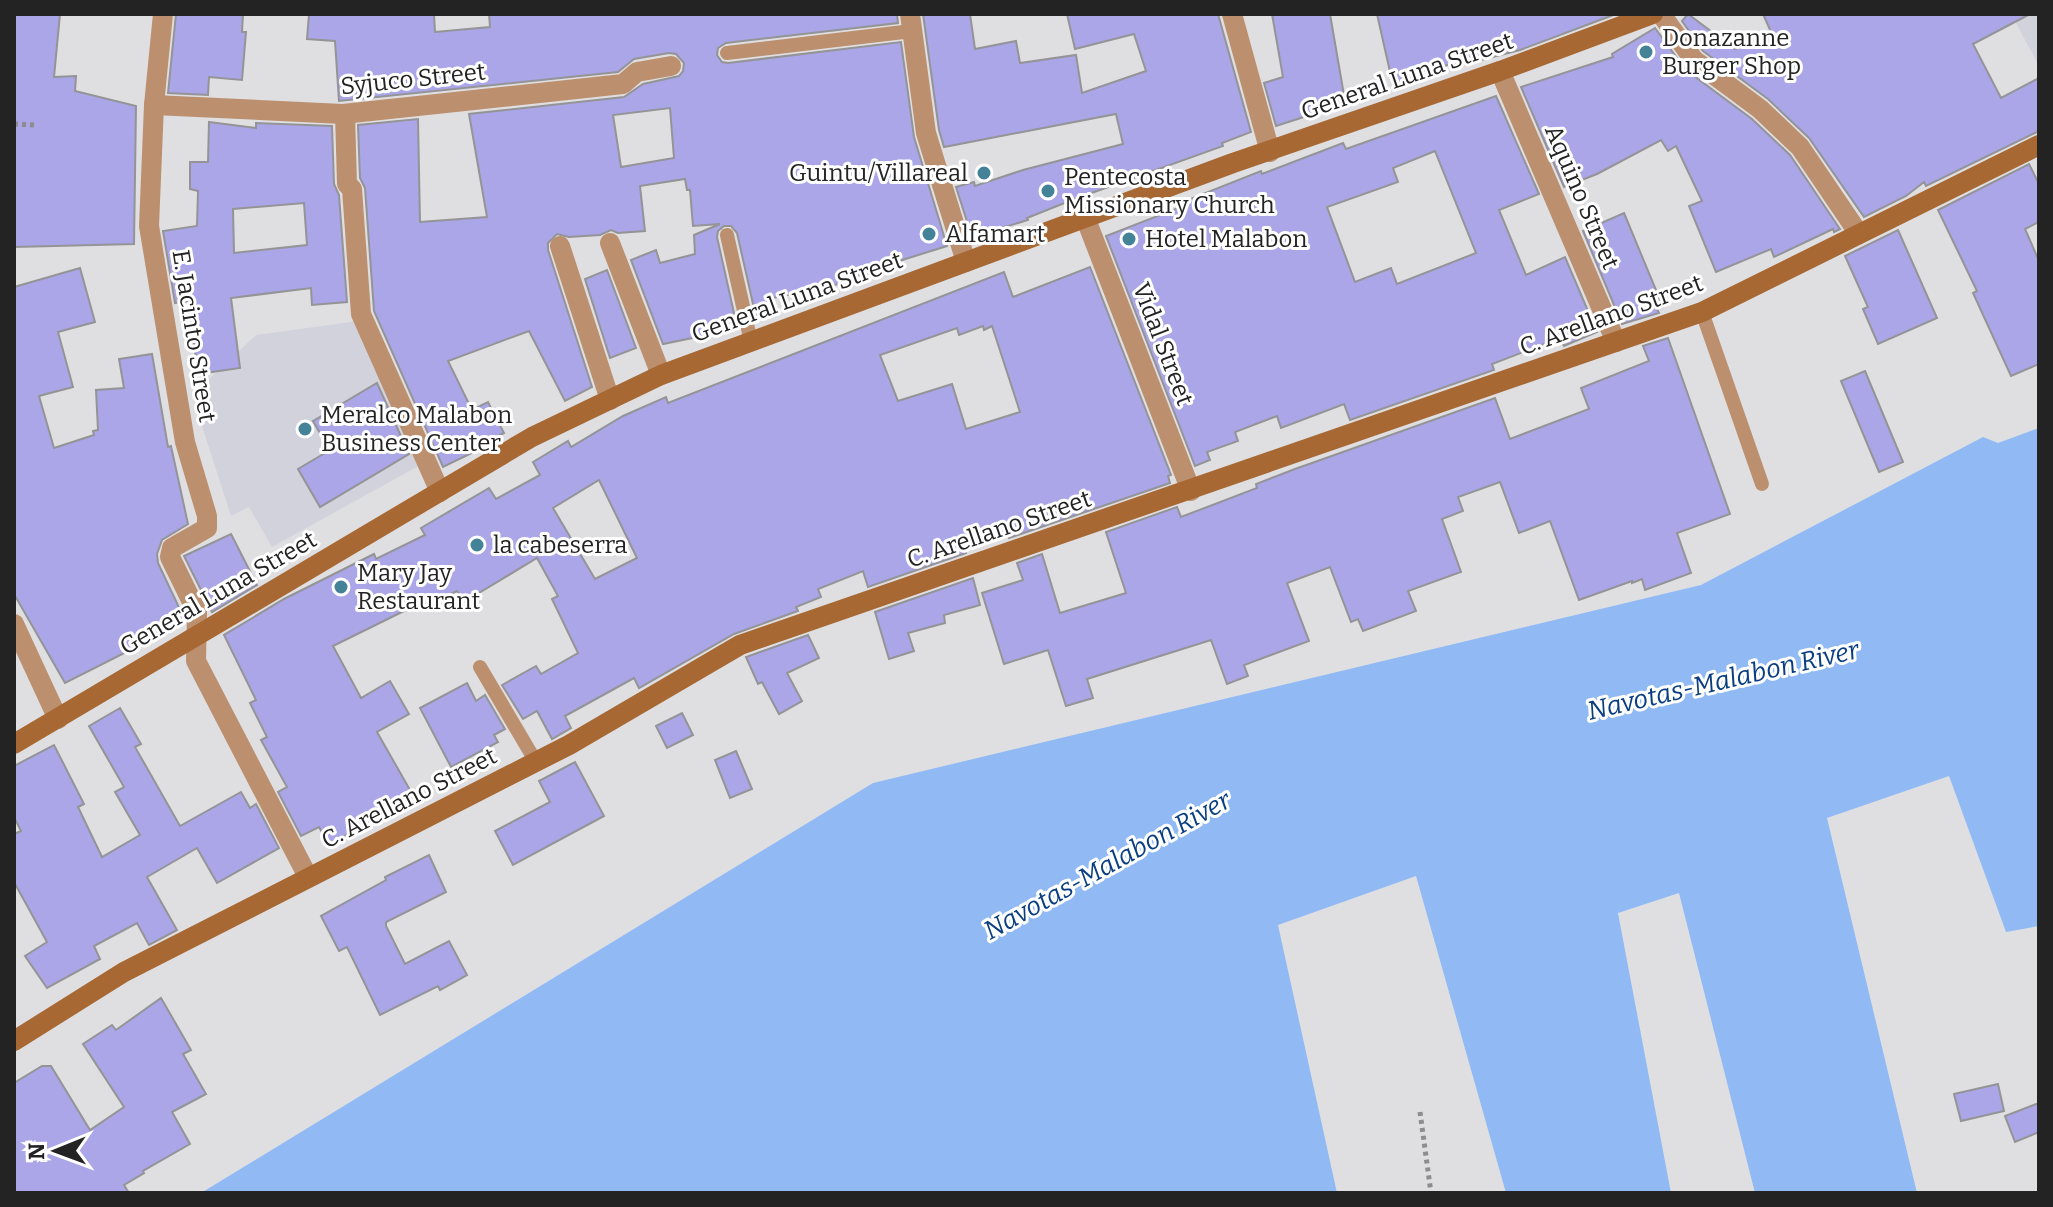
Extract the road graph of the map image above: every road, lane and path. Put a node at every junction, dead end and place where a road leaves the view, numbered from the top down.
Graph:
1 (163, 14) edge
2 (1232, 14) edge
3 (1653, 14) edge
4 (1661, 14) edge
5 (911, 22) edge
6 (1614, 22) edge
7 (727, 53) dead end
8 (671, 66) dead end
9 (1500, 71) junction
10 (154, 105) junction
11 (345, 114) junction
12 (14, 124) edge
13 (35, 125) dead end
14 (2038, 149) edge
15 (1270, 152) junction
16 (1085, 217) junction
17 (1859, 234) junction
18 (727, 235) dead end
19 (610, 243) dead end
20 (560, 246) dead end
21 (966, 262) junction
22 (1702, 312) junction
23 (751, 342) junction
24 (1616, 342) junction
25 (661, 375) junction
26 (610, 400) junction
27 (1762, 484) dead end
28 (1191, 491) junction
29 (440, 492) junction
30 (14, 624) edge
31 (196, 637) junction
32 (480, 667) dead end
33 (58, 719) junction
34 (14, 744) edge
35 (536, 762) junction
36 (308, 877) junction
37 (14, 1041) edge
38 (1420, 1112) dead end
39 (1431, 1193) edge

1 - 10 street, E. Jacinto Street
2 - 15 street
3 - 6 main road, General Luna Street
4 - 17 street
5 - 7 lane
5 - 21 street
6 - 9 main road, General Luna Street
8 - 11 street, Syjuco Street
9 - 15 main road, General Luna Street
9 - 24 street, Aquino Street
10 - 11 street, Syjuco Street
10 - 31 street, E. Jacinto Street
11 - 29 street
12 - 13 path
14 - 17 main road, C. Arellano Street
15 - 16 main road, General Luna Street
16 - 21 main road, General Luna Street
16 - 28 street, Vidal Street
17 - 22 main road, C. Arellano Street
18 - 23 lane
19 - 25 street
20 - 26 street
21 - 23 main road, General Luna Street
22 - 24 main road, C. Arellano Street
22 - 27 lane
23 - 25 main road, General Luna Street
24 - 28 main road, C. Arellano Street
25 - 26 main road, General Luna Street
26 - 29 main road, General Luna Street
28 - 35 main road, C. Arellano Street
29 - 31 main road, General Luna Street
30 - 33 street
31 - 33 main road, General Luna Street
31 - 36 street
32 - 35 lane
33 - 34 main road, General Luna Street
35 - 36 main road, C. Arellano Street
36 - 37 main road, C. Arellano Street
38 - 39 path

